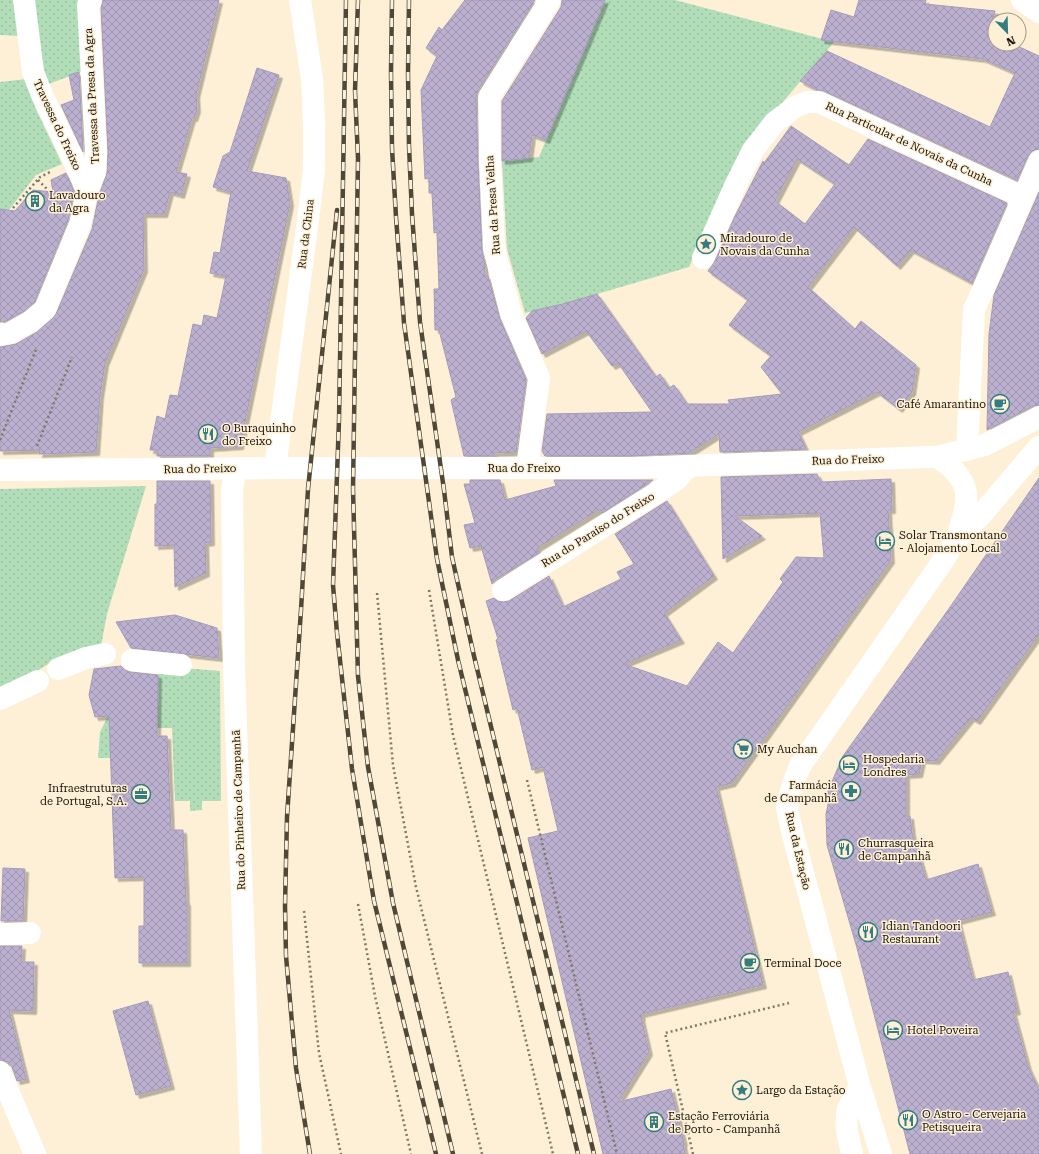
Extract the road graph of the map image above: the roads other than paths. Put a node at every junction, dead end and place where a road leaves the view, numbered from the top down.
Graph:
1 (24, 0) edge
2 (91, 0) edge
3 (300, 0) edge
4 (550, 0) edge
5 (1022, 0) edge
6 (1039, 12) edge
7 (1039, 161) edge
8 (87, 191) junction
9 (1023, 197) junction
10 (703, 258) dead end
11 (0, 335) edge
12 (1039, 417) edge
13 (1039, 447) edge
14 (967, 450) junction
15 (937, 457) junction
16 (689, 466) junction
17 (239, 468) junction
18 (275, 468) junction
19 (527, 468) junction
20 (0, 470) edge
21 (956, 540) junction
22 (503, 590) dead end
23 (105, 654) dead end
24 (132, 660) dead end
25 (181, 665) dead end
26 (58, 669) dead end
27 (38, 681) dead end
28 (0, 699) edge
29 (30, 933) dead end
30 (0, 934) edge
31 (0, 1072) edge
32 (860, 1087) junction
33 (35, 1154) edge
34 (251, 1154) edge
35 (852, 1154) edge
36 (881, 1154) edge

1 - 8 street, Travessa do Freixo
2 - 8 street, Travessa da Presa da Agra
3 - 18 street, Rua da China
4 - 19 street, Rua da Presa Velha
5 - 6 street
7 - 9 street
8 - 11 street
9 - 10 street, Rua Particular de Novais da Cunha
9 - 14 street
12 - 14 street, Rua do Freixo
13 - 21 street, Rua da Estação
14 - 15 street, Rua do Freixo
15 - 16 street, Rua do Freixo
15 - 21 street, Rua da Estação
16 - 19 street, Rua do Freixo
16 - 22 street, Rua do Paraíso do Freixo
17 - 18 street, Rua do Freixo
17 - 20 street, Rua do Freixo
17 - 34 street, Rua do Pinheiro de Campanhã
18 - 19 street, Rua do Freixo
21 - 32 street, Rua da Estação
23 - 26 street
24 - 25 street
27 - 28 street
29 - 30 street
31 - 33 street
32 - 35 street
32 - 36 street, Rua da Estação

